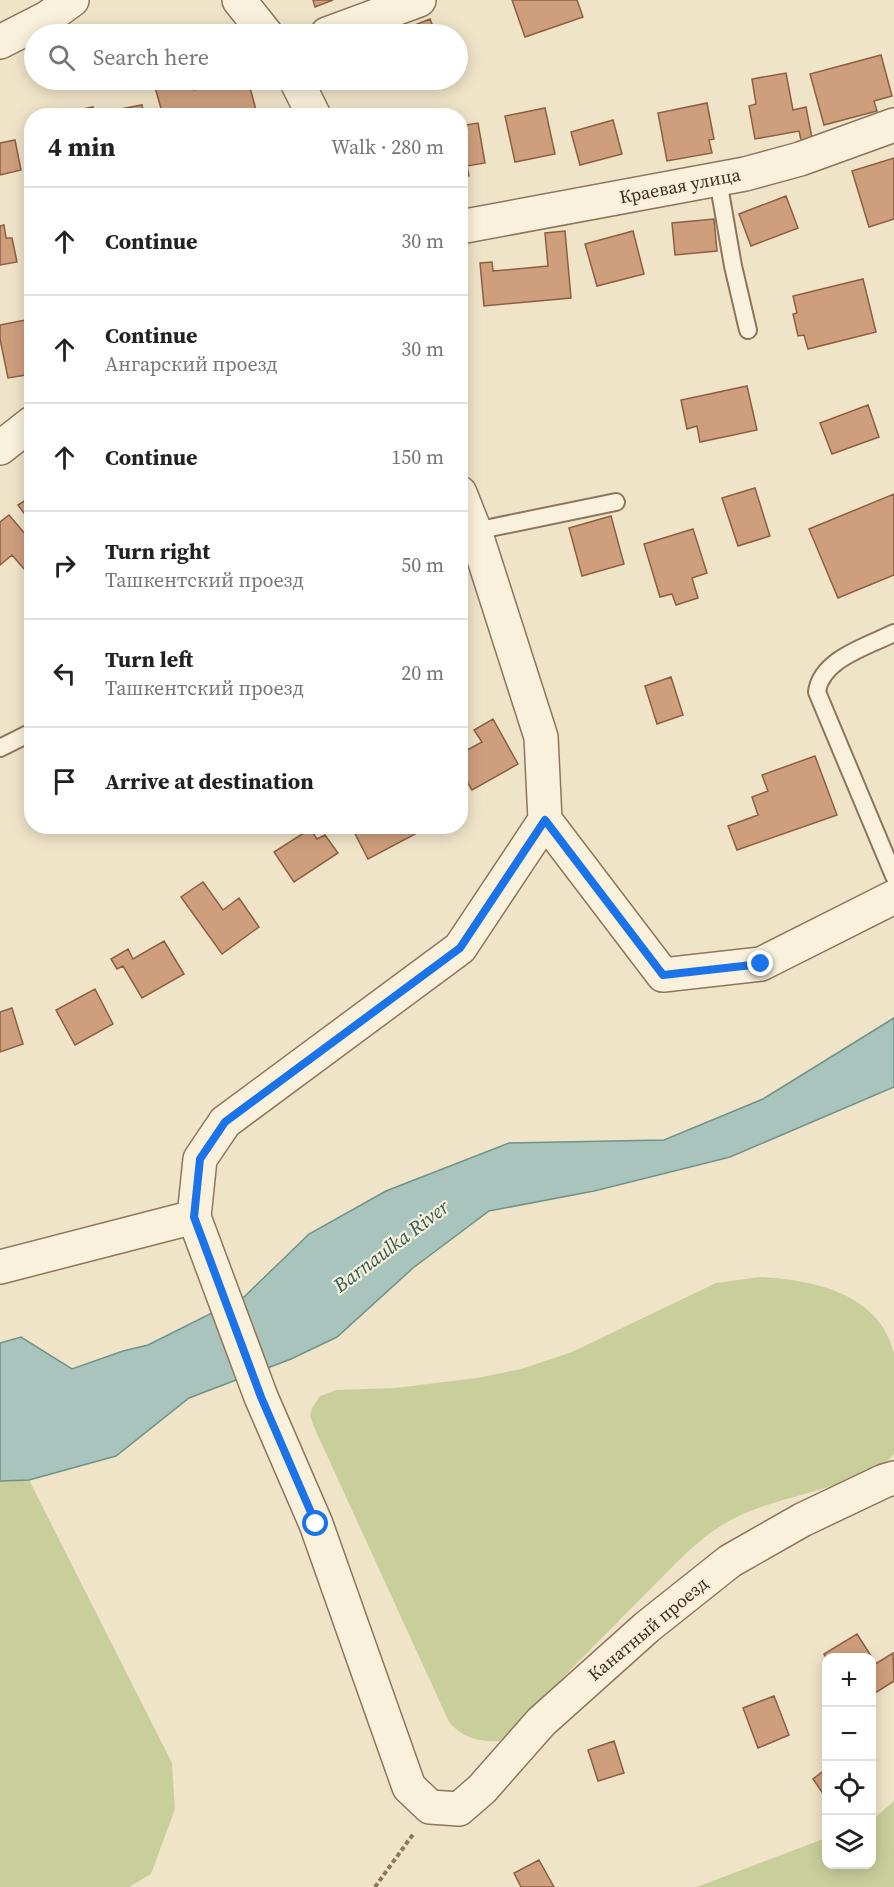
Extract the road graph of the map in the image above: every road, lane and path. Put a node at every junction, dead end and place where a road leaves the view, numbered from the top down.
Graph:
1 (72, 0) edge
2 (239, 0) edge
3 (419, 0) edge
4 (35, 24) edge
5 (258, 24) edge
6 (354, 24) edge
7 (24, 30) edge
8 (0, 42) edge
9 (301, 90) edge
10 (310, 108) edge
11 (894, 125) edge
12 (718, 180) junction
13 (468, 226) edge
14 (748, 330) dead end
15 (24, 429) edge
16 (0, 448) edge
17 (616, 502) dead end
18 (468, 511) edge
19 (468, 517) edge
20 (894, 633) edge
21 (24, 736) edge
22 (0, 748) edge
23 (545, 820) junction
24 (894, 876) edge
25 (894, 897) edge
26 (194, 1217) junction
27 (0, 1267) edge
28 (894, 1478) edge
29 (430, 1807) junction
30 (375, 1887) edge

1 - 4 street
2 - 5 street
3 - 6 street
7 - 8 street
9 - 10 street
11 - 12 street, Краевая улица
12 - 13 street, Краевая улица
12 - 14 lane
15 - 16 street
17 - 18 lane
19 - 23 street
20 - 24 lane
21 - 22 lane
23 - 25 street
23 - 26 street
26 - 27 street
26 - 29 street
28 - 29 street, Канатный проезд
29 - 30 path

